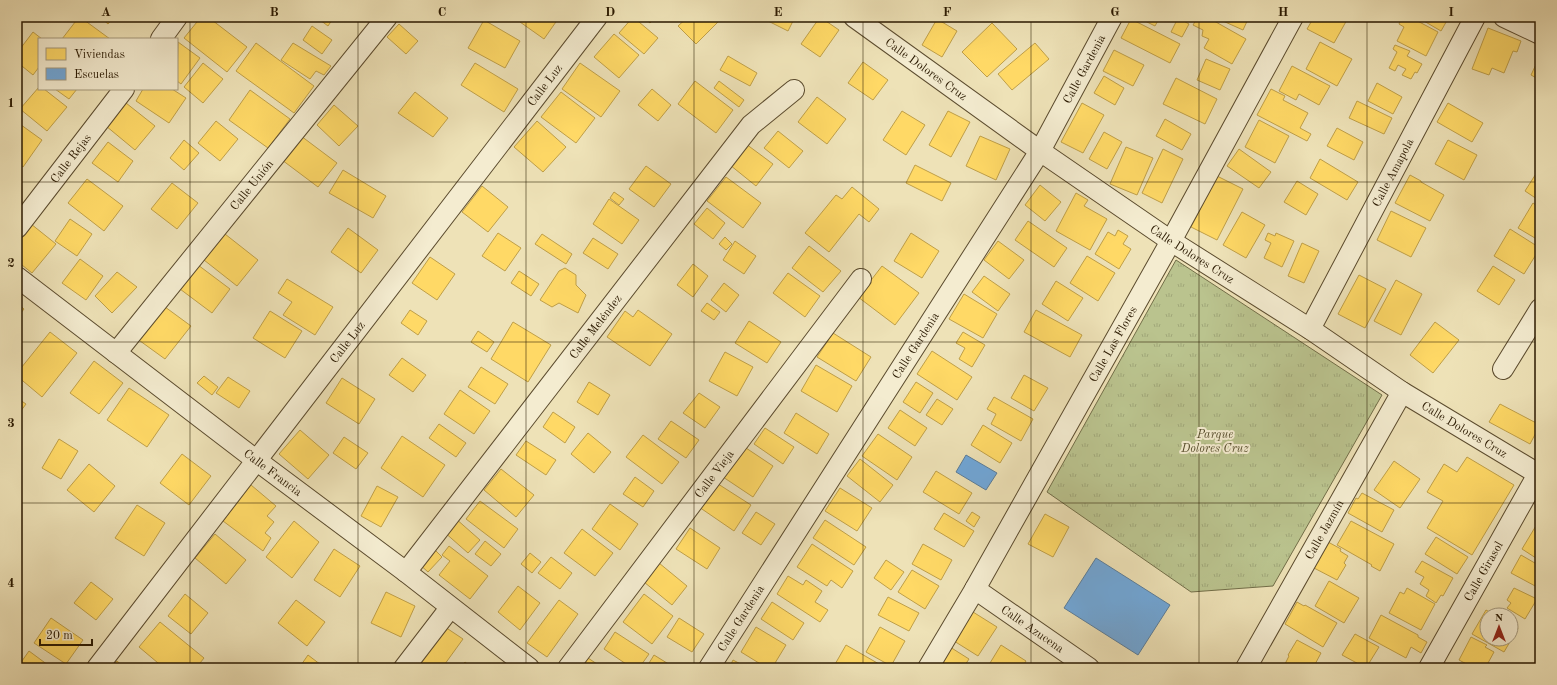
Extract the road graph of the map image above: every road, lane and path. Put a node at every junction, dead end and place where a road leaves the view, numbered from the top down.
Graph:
1 (177, 17) edge
2 (387, 17) edge
3 (597, 17) edge
4 (854, 17) edge
5 (1112, 17) edge
6 (1293, 17) edge
7 (1475, 17) edge
8 (1504, 17) edge
9 (1540, 34) edge
10 (162, 38) edge
11 (123, 90) edge
12 (794, 90) dead end
13 (1040, 151) junction
14 (17, 228) edge
15 (1171, 241) junction
16 (17, 277) edge
17 (861, 279) dead end
18 (1540, 309) edge
19 (1310, 329) junction
20 (116, 353) junction
21 (1503, 369) dead end
22 (1402, 392) junction
23 (256, 460) junction
24 (1539, 475) edge
25 (406, 572) junction
26 (975, 589) junction
27 (450, 608) junction
28 (97, 668) edge
29 (404, 668) edge
30 (529, 668) edge
31 (568, 668) edge
32 (709, 668) edge
33 (928, 668) edge
34 (1090, 668) edge
35 (1246, 668) edge
36 (1429, 668) edge

1 - 10 street
2 - 20 street, Calle Unión
3 - 23 street, Calle Luz
4 - 13 street, Calle Dolores Cruz
5 - 13 street, Calle Gardenia
6 - 15 street, Calle Las Flores
7 - 19 street, Calle Amapola
8 - 9 street
11 - 14 street, Calle Rejas
12 - 25 street, Calle Meléndez
13 - 15 street, Calle Dolores Cruz
13 - 32 street, Calle Gardenia
15 - 19 street, Calle Dolores Cruz
15 - 26 street, Calle Las Flores
16 - 20 street, Calle Francia
17 - 31 street, Calle Vieja
18 - 21 street
19 - 22 street, Calle Dolores Cruz
20 - 23 street, Calle Francia
22 - 24 street, Calle Dolores Cruz
22 - 35 street, Calle Jazmín
23 - 25 street, Calle Francia
23 - 28 street, Calle Luz
24 - 36 street, Calle Girasol
25 - 27 street, Calle Francia
26 - 33 street, Calle Las Flores
26 - 34 street, Calle Azucena
27 - 29 street
27 - 30 street, Calle Francia

